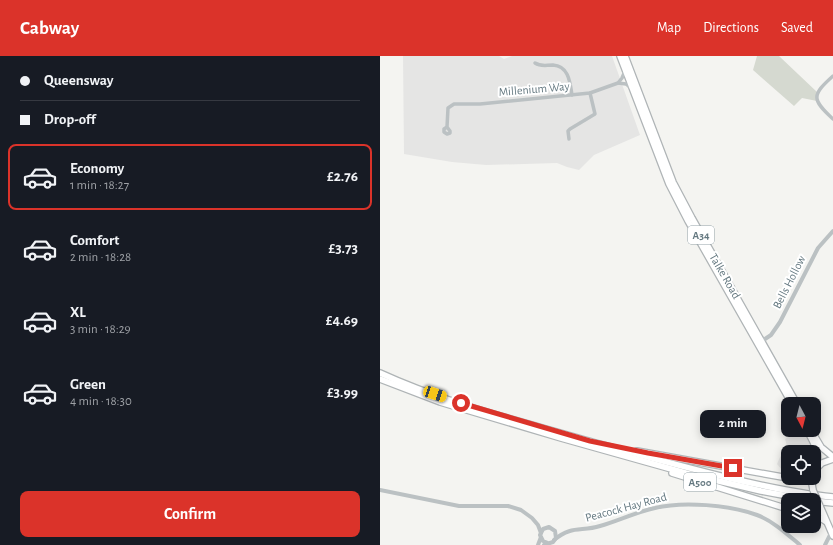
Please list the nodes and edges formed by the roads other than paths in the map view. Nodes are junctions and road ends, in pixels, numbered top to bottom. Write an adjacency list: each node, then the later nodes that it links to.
1 (620, 56): 4 (highway, Talke Road / A34)
2 (625, 56): 14 (highway, Talke Road / A34)
3 (535, 63): 9 (street)
4 (625, 70): 6 (street); 7 (highway, Talke Road / A34)
5 (833, 76): 10 (street)
6 (618, 83): 7 (street); 8 (street, Millenium Way)
7 (632, 88): 17 (highway, Talke Road / A34)
8 (590, 93): 9 (street, Millenium Way); 12 (street)
9 (572, 95): 11 (street, Millenium Way)
10 (833, 119)
11 (447, 127)
12 (569, 139)
13 (833, 231): 14 (street, Bells Hollow)
14 (762, 341): 18 (highway, Talke Road / A34)
15 (380, 373): 20 (highway, A500)
16 (380, 379): 21 (highway, A500)
17 (788, 397)
18 (793, 397)
19 (815, 437): 22 (highway)
20 (590, 441): 24 (highway); 28 (highway, A500)
21 (613, 453): 27 (highway, A500); 31 (highway, A500)
22 (833, 458): 23 (highway)
23 (821, 464)
24 (781, 477)
25 (813, 485): 33 (highway, bridge)
26 (380, 490): 34 (street)
27 (781, 495)
28 (833, 497)
29 (821, 502): 30 (highway)
30 (833, 503)
31 (781, 506)
32 (821, 518): 33 (highway)
33 (827, 522): 37 (highway)
34 (538, 525): 35 (street); 38 (street)
35 (551, 528): 36 (street); 38 (street); 40 (street)
36 (567, 531): 39 (street, Peacock Hay Road); 40 (street, Peacock Hay Road)
37 (832, 534): 45 (street)
38 (541, 535): 41 (street, Peacock Hay Road); 42 (street)
39 (793, 539): 43 (street, Peacock Hay Road); 44 (street, Peacock Hay Road)
40 (554, 540): 41 (street, Peacock Hay Road)
41 (546, 544)
42 (538, 545)
43 (800, 545)
44 (803, 545)
45 (824, 545)

